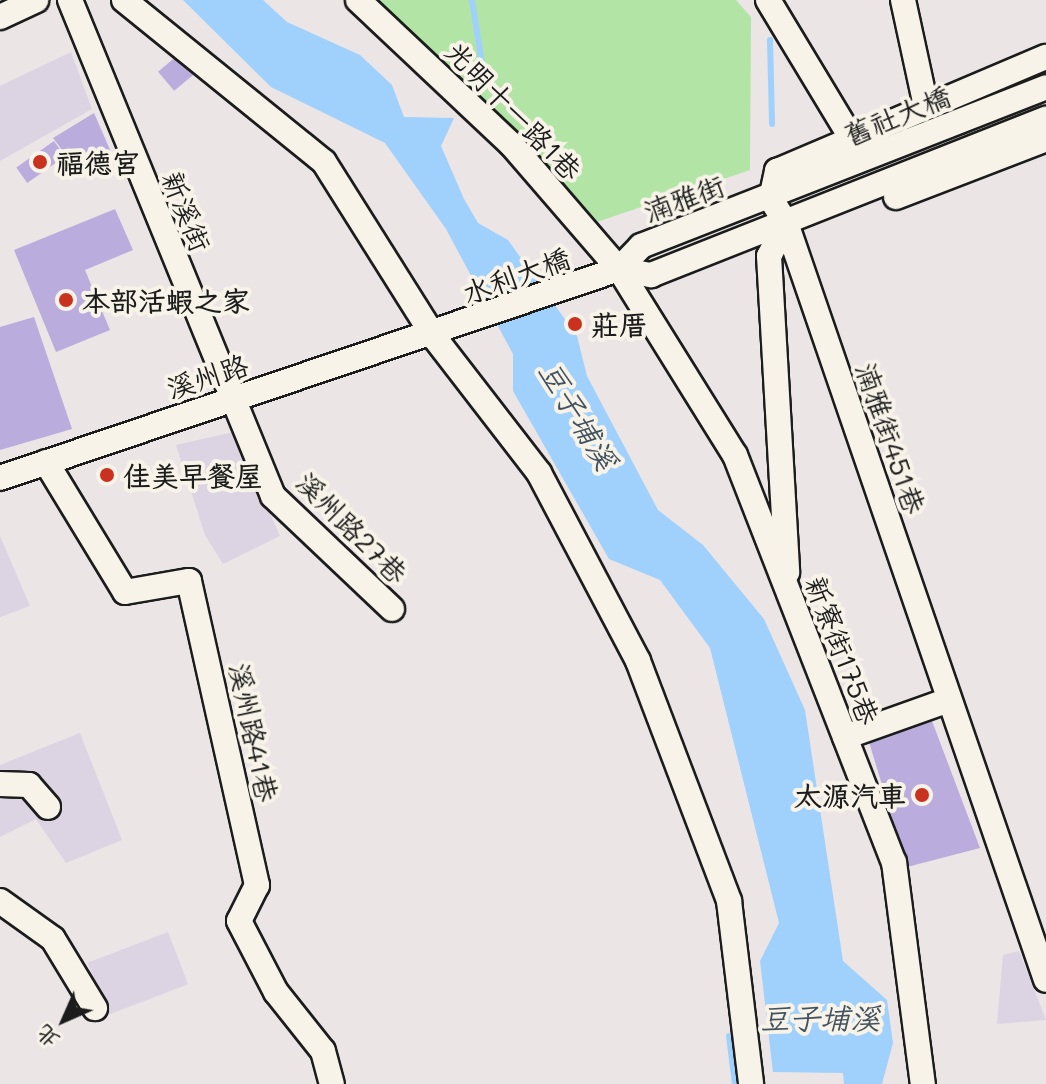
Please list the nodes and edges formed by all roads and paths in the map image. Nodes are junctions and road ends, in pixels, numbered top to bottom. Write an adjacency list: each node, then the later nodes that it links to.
1 (36, 0): 7 (street)
2 (70, 0): 18 (street, 新溪街)
3 (124, 0): 17 (street)
4 (358, 0): 16 (street, 光明十一路1巷)
5 (768, 0): 12 (street)
6 (903, 0): 10 (street)
7 (0, 17)
8 (1046, 57): 10 (street, 湳雅街)
9 (1046, 87): 14 (street, 舊社大橋)
10 (926, 106): 12 (street, 湳雅街)
11 (1046, 119): 15 (street)
12 (850, 136): 14 (street, 湳雅街)
13 (1046, 139): 15 (street)
14 (771, 199): 15 (street, 湳雅街451巷); 16 (street, 湳雅街)
15 (786, 223): 16 (street); 21 (street); 23 (street, 湳雅街451巷)
16 (619, 269): 17 (street, 水利大橋); 21 (street, 新寮街175巷)
17 (434, 337): 18 (street, 溪州路); 31 (street)
18 (235, 398): 19 (street, 溪州路); 22 (street, 溪州路27巷)
19 (46, 462): 20 (street, 溪州路); 30 (street, 溪州路41巷)
20 (0, 478)
21 (788, 590): 24 (street, 新寮街175巷)
22 (392, 609)
23 (949, 700): 24 (street); 28 (street, 湳雅街451巷)
24 (845, 737): 32 (street, 新寮街175巷)
25 (0, 784): 26 (street)
26 (48, 807)
27 (0, 901): 29 (street)
28 (1046, 980)
29 (95, 1008)
30 (332, 1084)
31 (751, 1084)
32 (923, 1084)

